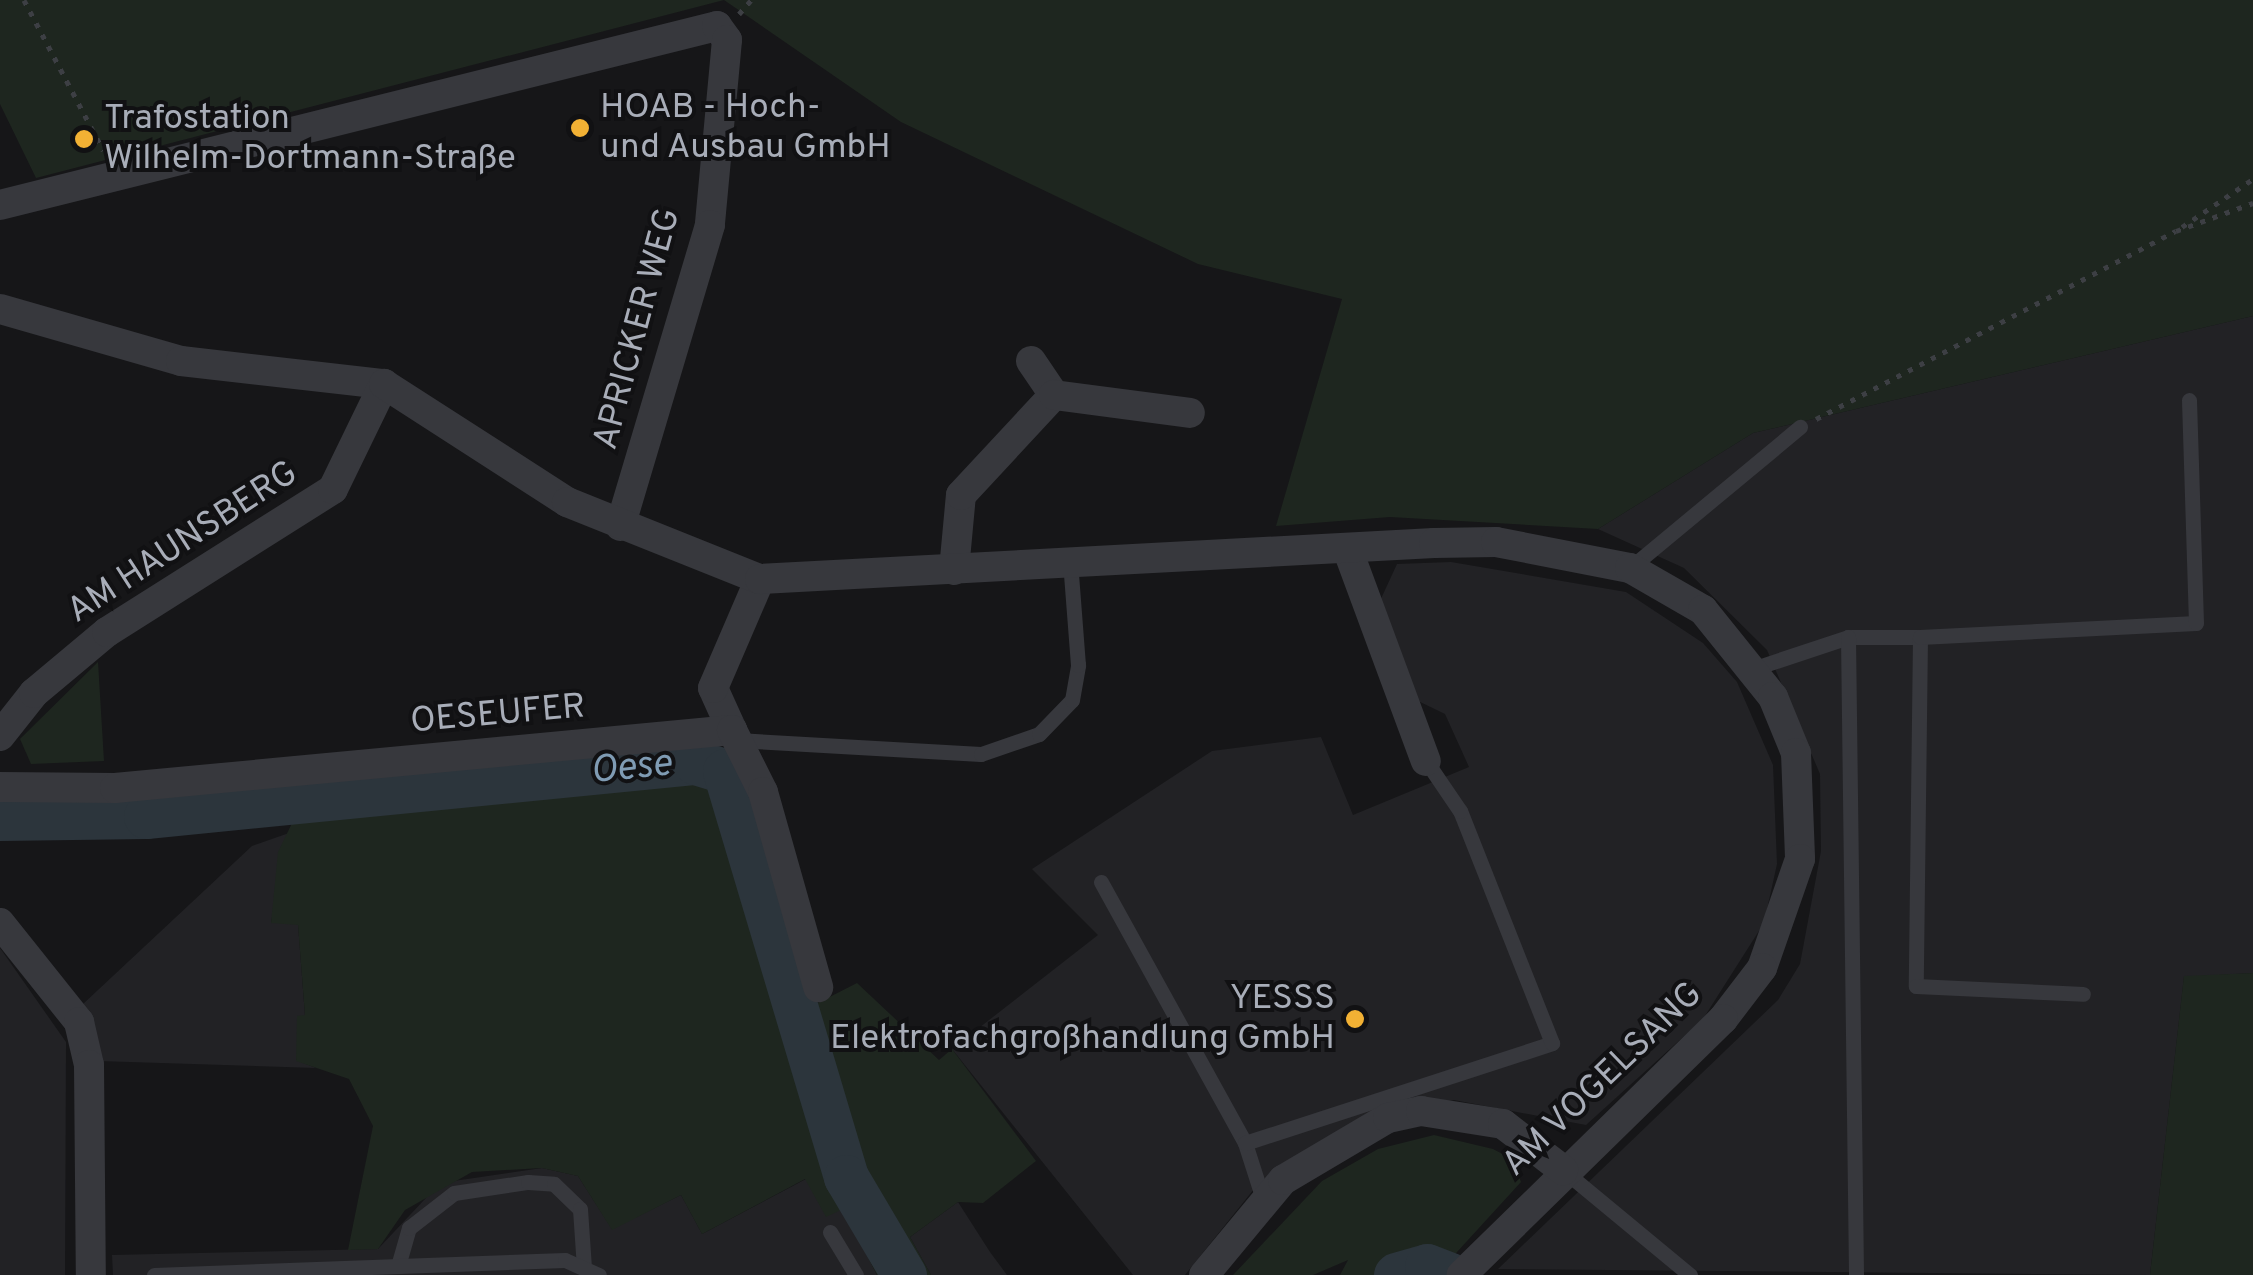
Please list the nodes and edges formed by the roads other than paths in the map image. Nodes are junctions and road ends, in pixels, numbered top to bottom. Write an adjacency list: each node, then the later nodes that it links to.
1 (0, 205): 9 (street, APRICKER WEG)
2 (0, 309): 4 (street)
3 (1031, 361): 5 (street)
4 (384, 384): 9 (street); 19 (street, AM HAUNSBERG)
5 (1054, 396): 7 (street); 13 (street)
6 (2189, 400): 15 (lane)
7 (1190, 413)
8 (1800, 427): 12 (lane)
9 (620, 526): 14 (street)
10 (1346, 548): 11 (street, AM VOGELSANG); 12 (street, AM VOGELSANG); 20 (street)
11 (1070, 562): 13 (street, AM VOGELSANG); 18 (lane)
12 (1630, 568): 17 (street, AM VOGELSANG)
13 (954, 570): 14 (street, AM VOGELSANG)
14 (760, 579): 18 (street)
15 (1920, 636): 16 (lane); 25 (lane)
16 (1848, 637): 17 (lane); 38 (lane)
17 (1755, 668): 27 (street, AM VOGELSANG)
18 (735, 735): 21 (street, OESEUFER); 24 (street)
19 (0, 736)
20 (1426, 761): 26 (lane)
21 (0, 787)
22 (1101, 882): 26 (lane)
23 (0, 923): 33 (street)
24 (818, 987)
25 (2083, 994)
26 (1245, 1142): 28 (lane)
27 (1563, 1170): 28 (street); 31 (street, AM VOGELSANG); 37 (lane)
28 (1264, 1199): 36 (street)
29 (830, 1232): 35 (lane)
30 (398, 1266): 32 (lane); 32 (lane); 34 (lane)
31 (1470, 1266)
32 (592, 1271)
33 (91, 1275)
34 (154, 1275)
35 (856, 1275)
36 (1204, 1275)
37 (1690, 1275)
38 (1856, 1275)

